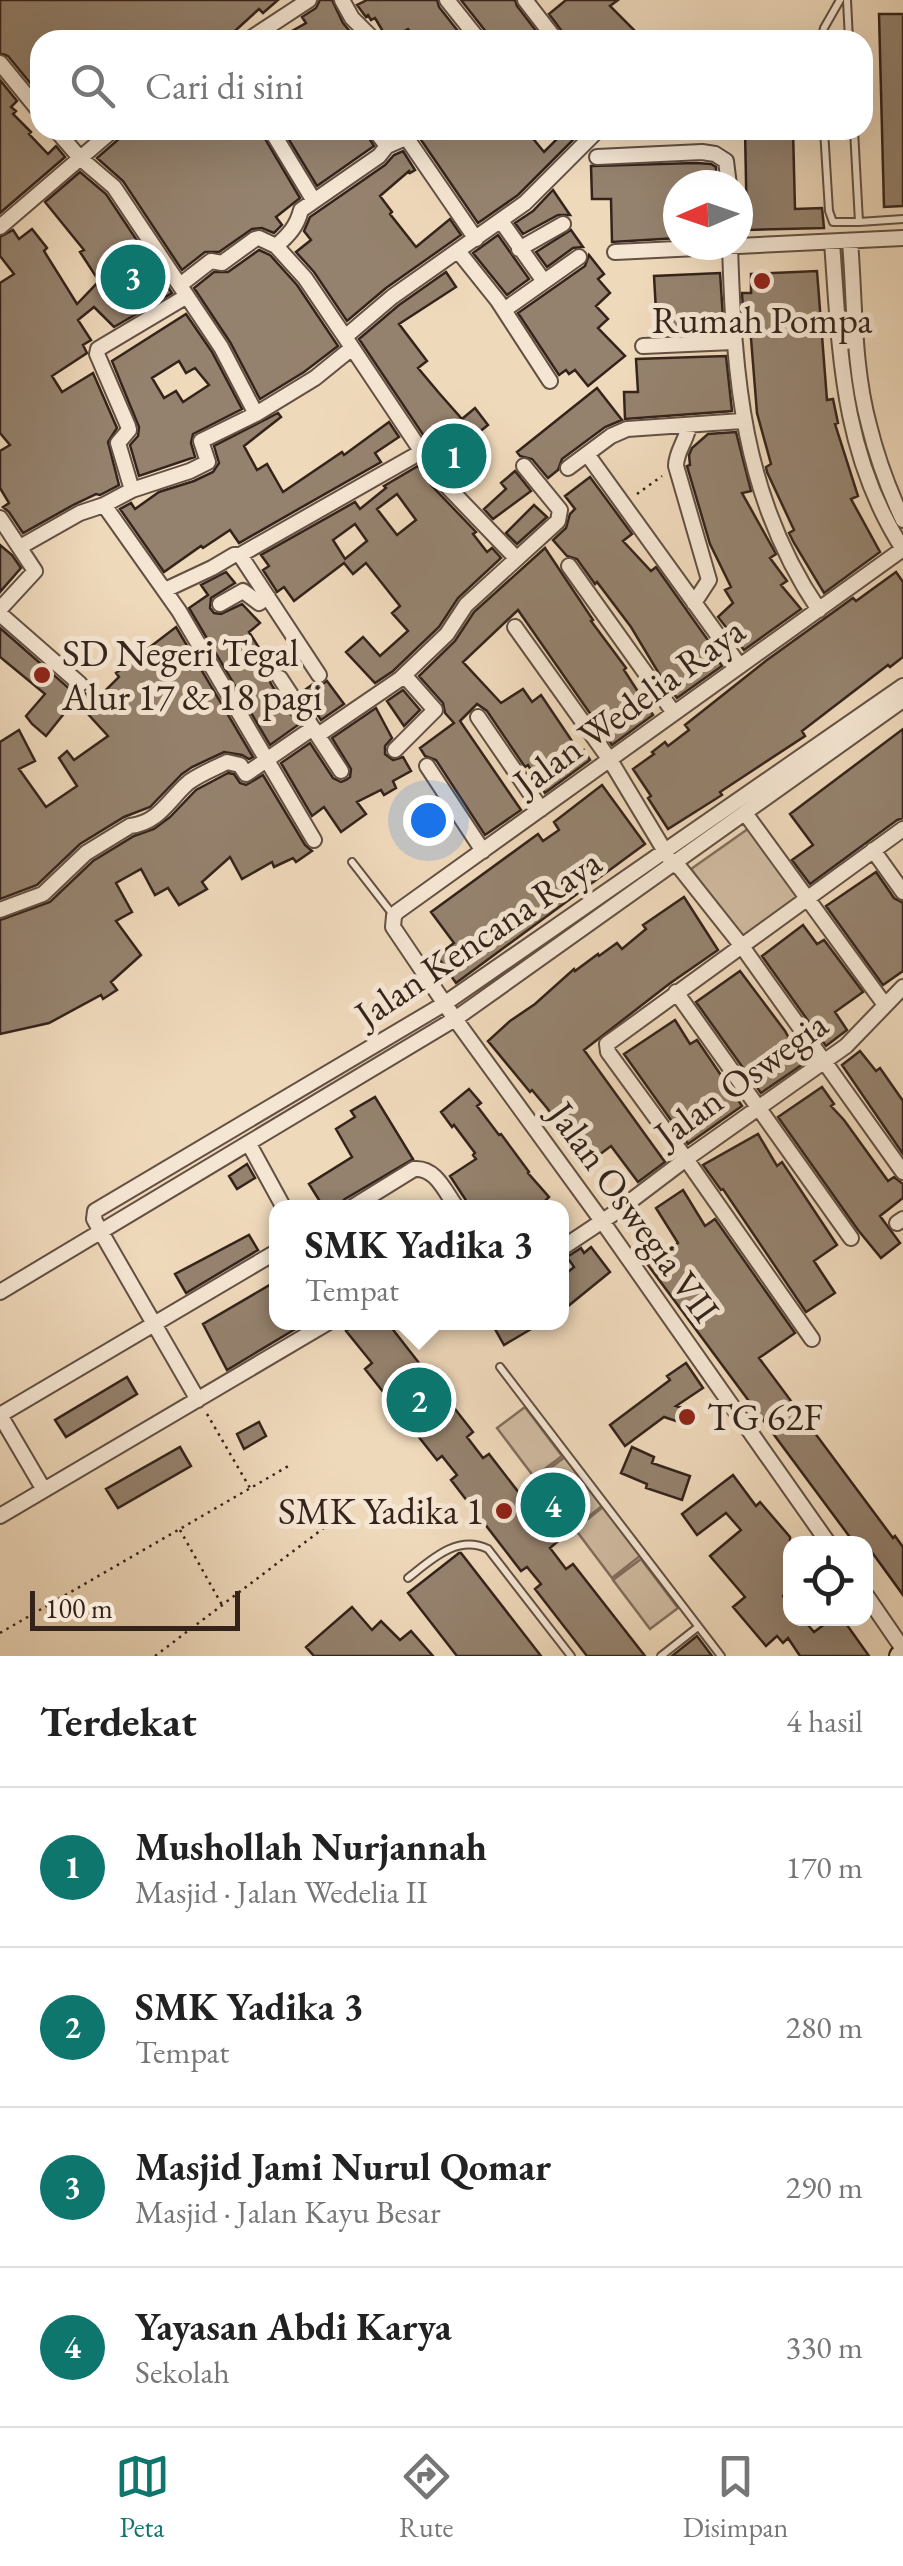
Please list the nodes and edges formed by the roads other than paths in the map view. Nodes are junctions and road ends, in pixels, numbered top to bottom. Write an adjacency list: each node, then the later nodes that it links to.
1 (309, 0): 6 (street)
2 (342, 0): 7 (street)
3 (446, 0): 8 (street)
4 (525, 0): 9 (street)
5 (843, 0): 10 (lane); 11 (lane)
6 (263, 30)
7 (364, 30)
8 (472, 30)
9 (548, 30)
10 (824, 30)
11 (848, 30)
12 (0, 63): 13 (street)
13 (30, 100)
14 (65, 140): 26 (street)
15 (101, 140): 26 (street)
16 (277, 140): 29 (street)
17 (382, 140): 24 (street)
18 (399, 140): 24 (street)
19 (408, 140): 36 (street)
20 (575, 140): 25 (street)
21 (588, 140): 25 (street)
22 (825, 140): 32 (lane)
23 (855, 140): 32 (lane)
24 (387, 146): 29 (street)
25 (579, 149): 31 (street)
26 (80, 158): 34 (street); 48 (street)
27 (597, 158): 28 (street)
28 (727, 170)
29 (314, 201): 40 (street)
30 (903, 218): 32 (lane)
31 (501, 220): 36 (street); 41 (street)
32 (859, 222)
33 (563, 224): 41 (street)
34 (0, 227)
35 (903, 238): 37 (street)
36 (476, 239): 43 (street)
37 (850, 241): 38 (street); 62 (street)
38 (832, 242): 39 (street); 67 (street)
39 (753, 245)
40 (276, 246): 48 (street); 51 (street)
41 (519, 248): 47 (street)
42 (663, 249): 44 (street)
43 (458, 251): 49 (street); 51 (street)
44 (615, 252)
45 (579, 257): 47 (street)
46 (730, 260): 50 (street)
47 (543, 280): 49 (street)
48 (183, 290): 54 (street); 61 (street)
49 (504, 310): 53 (street)
50 (733, 342): 52 (street); 55 (street)
51 (348, 343): 54 (street); 57 (street)
52 (643, 346)
53 (550, 380)
54 (256, 414): 61 (street)
55 (742, 421): 56 (street); 75 (street)
56 (689, 425): 58 (street); 73 (street)
57 (421, 452): 68 (street); 69 (street)
58 (588, 454): 60 (street); 73 (street)
59 (524, 466): 69 (street)
60 (568, 468)
61 (132, 490): 63 (street)
62 (899, 500): 65 (street)
63 (104, 505): 66 (street); 71 (street)
64 (0, 518): 66 (street)
65 (903, 520)
66 (20, 547): 76 (street)
67 (903, 549): 75 (street, Jalan Wedelia Raya)
68 (240, 555): 71 (street); 72 (street)
69 (516, 558): 79 (street)
70 (569, 566): 85 (street)
71 (165, 590): 89 (street)
72 (268, 597): 74 (street); 80 (street)
73 (694, 602): 78 (street)
74 (220, 604)
75 (818, 610): 78 (street, Jalan Wedelia Raya)
76 (0, 611): 82 (street)
77 (515, 626): 90 (street)
78 (740, 666): 85 (street, Jalan Wedelia Raya)
79 (404, 675): 87 (street); 88 (street)
80 (320, 676)
81 (280, 678): 87 (street)
82 (80, 684)
83 (903, 686): 99 (street, Jalan Kencana Raya)
84 (903, 700): 94 (street, Jalan Kencana Raya)
85 (674, 713): 90 (street, Jalan Wedelia Raya)
86 (478, 718): 93 (street)
87 (315, 732): 89 (street); 92 (street)
88 (395, 750)
89 (266, 759): 96 (street); 103 (street)
90 (610, 760): 93 (street, Jalan Wedelia Raya); 99 (street)
91 (427, 766): 98 (street)
92 (341, 771)
93 (541, 809): 98 (street, Jalan Wedelia Raya)
94 (744, 813): 99 (street, Jalan Kencana Raya); 102 (street)
95 (903, 829): 97 (street)
96 (314, 840)
97 (873, 850): 101 (street); 102 (street)
98 (483, 852): 104 (street, Jalan Wedelia Raya)
99 (671, 855): 105 (street); 108 (street, Jalan Kencana Raya); 110 (street, Jalan Kencana Raya)
100 (352, 862): 104 (lane)
101 (903, 892)
102 (806, 898): 105 (street); 109 (street)
103 (0, 910)
104 (394, 916): 108 (street, Jalan Oswegia VII)
105 (742, 945): 107 (street); 111 (street)
106 (903, 987): 109 (street, Jalan Oswegia)
107 (676, 992): 112 (street); 114 (street)
108 (444, 1004): 110 (street, Jalan Oswegia VII); 120 (street, Jalan Kencana Raya)
109 (885, 1006): 111 (street, Jalan Oswegia)
110 (455, 1019): 113 (street, Jalan Kencana Raya); 119 (street, Jalan Oswegia VII)
111 (825, 1062): 112 (street, Jalan Oswegia); 115 (street)
112 (759, 1107): 114 (street, Jalan Oswegia); 121 (street)
113 (248, 1144): 116 (street); 120 (street, Jalan Kencana Raya)
114 (686, 1159): 119 (street, Jalan Oswegia); 127 (street)
115 (903, 1172)
116 (280, 1200)
117 (364, 1200): 118 (street)
118 (451, 1200)
119 (602, 1221): 122 (street, Jalan Oswegia); 133 (street, Jalan Oswegia VII)
120 (101, 1232): 124 (street, Jalan Kencana Raya); 125 (street)
121 (851, 1238)
122 (569, 1243)
123 (269, 1256): 125 (street)
124 (0, 1292)
125 (155, 1324): 129 (street); 130 (street)
126 (316, 1330): 129 (street)
127 (812, 1339)
128 (500, 1367): 136 (lane)
129 (198, 1400): 131 (street)
130 (0, 1415): 131 (street)
131 (44, 1490): 132 (street)
132 (0, 1516)
133 (823, 1536)
134 (408, 1578): 138 (lane)
135 (873, 1607): 137 (street)
136 (698, 1627): 139 (lane); 140 (lane)
137 (902, 1653)
138 (570, 1656)
139 (662, 1656)
140 (720, 1656)

